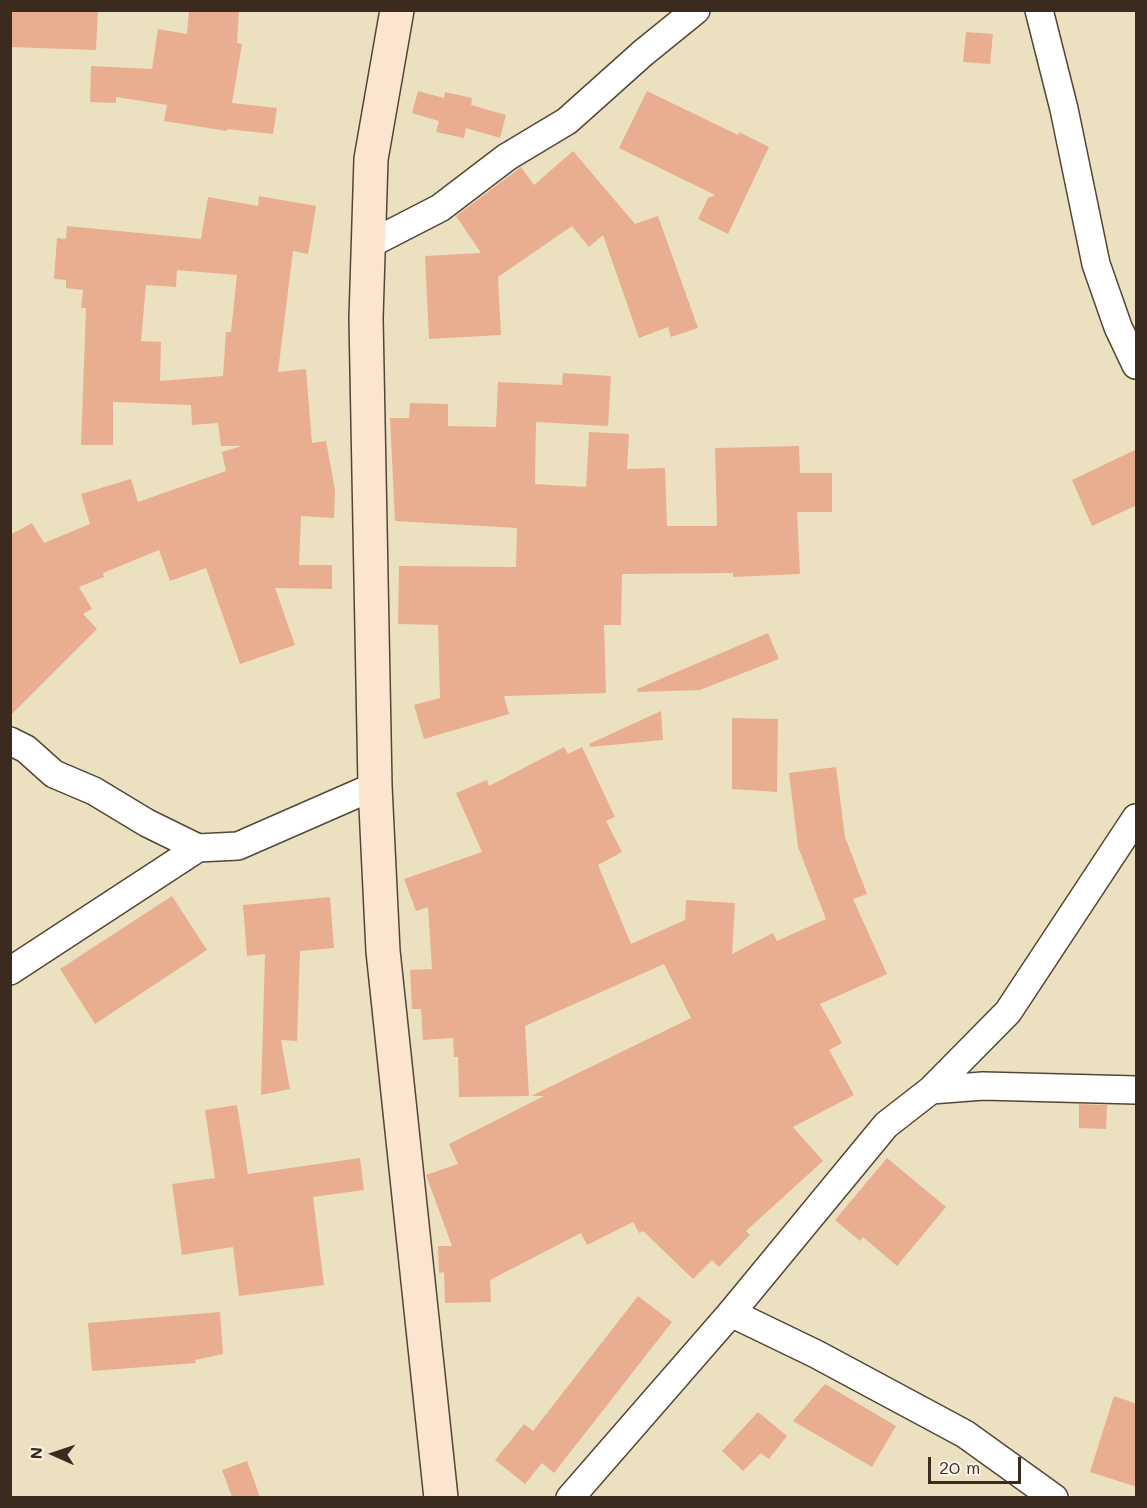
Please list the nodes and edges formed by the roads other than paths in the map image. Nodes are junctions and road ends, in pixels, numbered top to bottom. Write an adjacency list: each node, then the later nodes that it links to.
1 (397, 10): 4 (main road)
2 (696, 10): 4 (street)
3 (1039, 10): 5 (street)
4 (368, 245): 7 (main road)
5 (1137, 365)
6 (10, 741): 9 (street)
7 (375, 786): 9 (street); 14 (main road)
8 (1137, 818): 11 (street)
9 (198, 848): 10 (street)
10 (10, 971)
11 (931, 1090): 12 (street); 13 (street)
12 (1137, 1090)
13 (731, 1313): 15 (street); 16 (street)
14 (441, 1497)
15 (570, 1497)
16 (1054, 1497)

